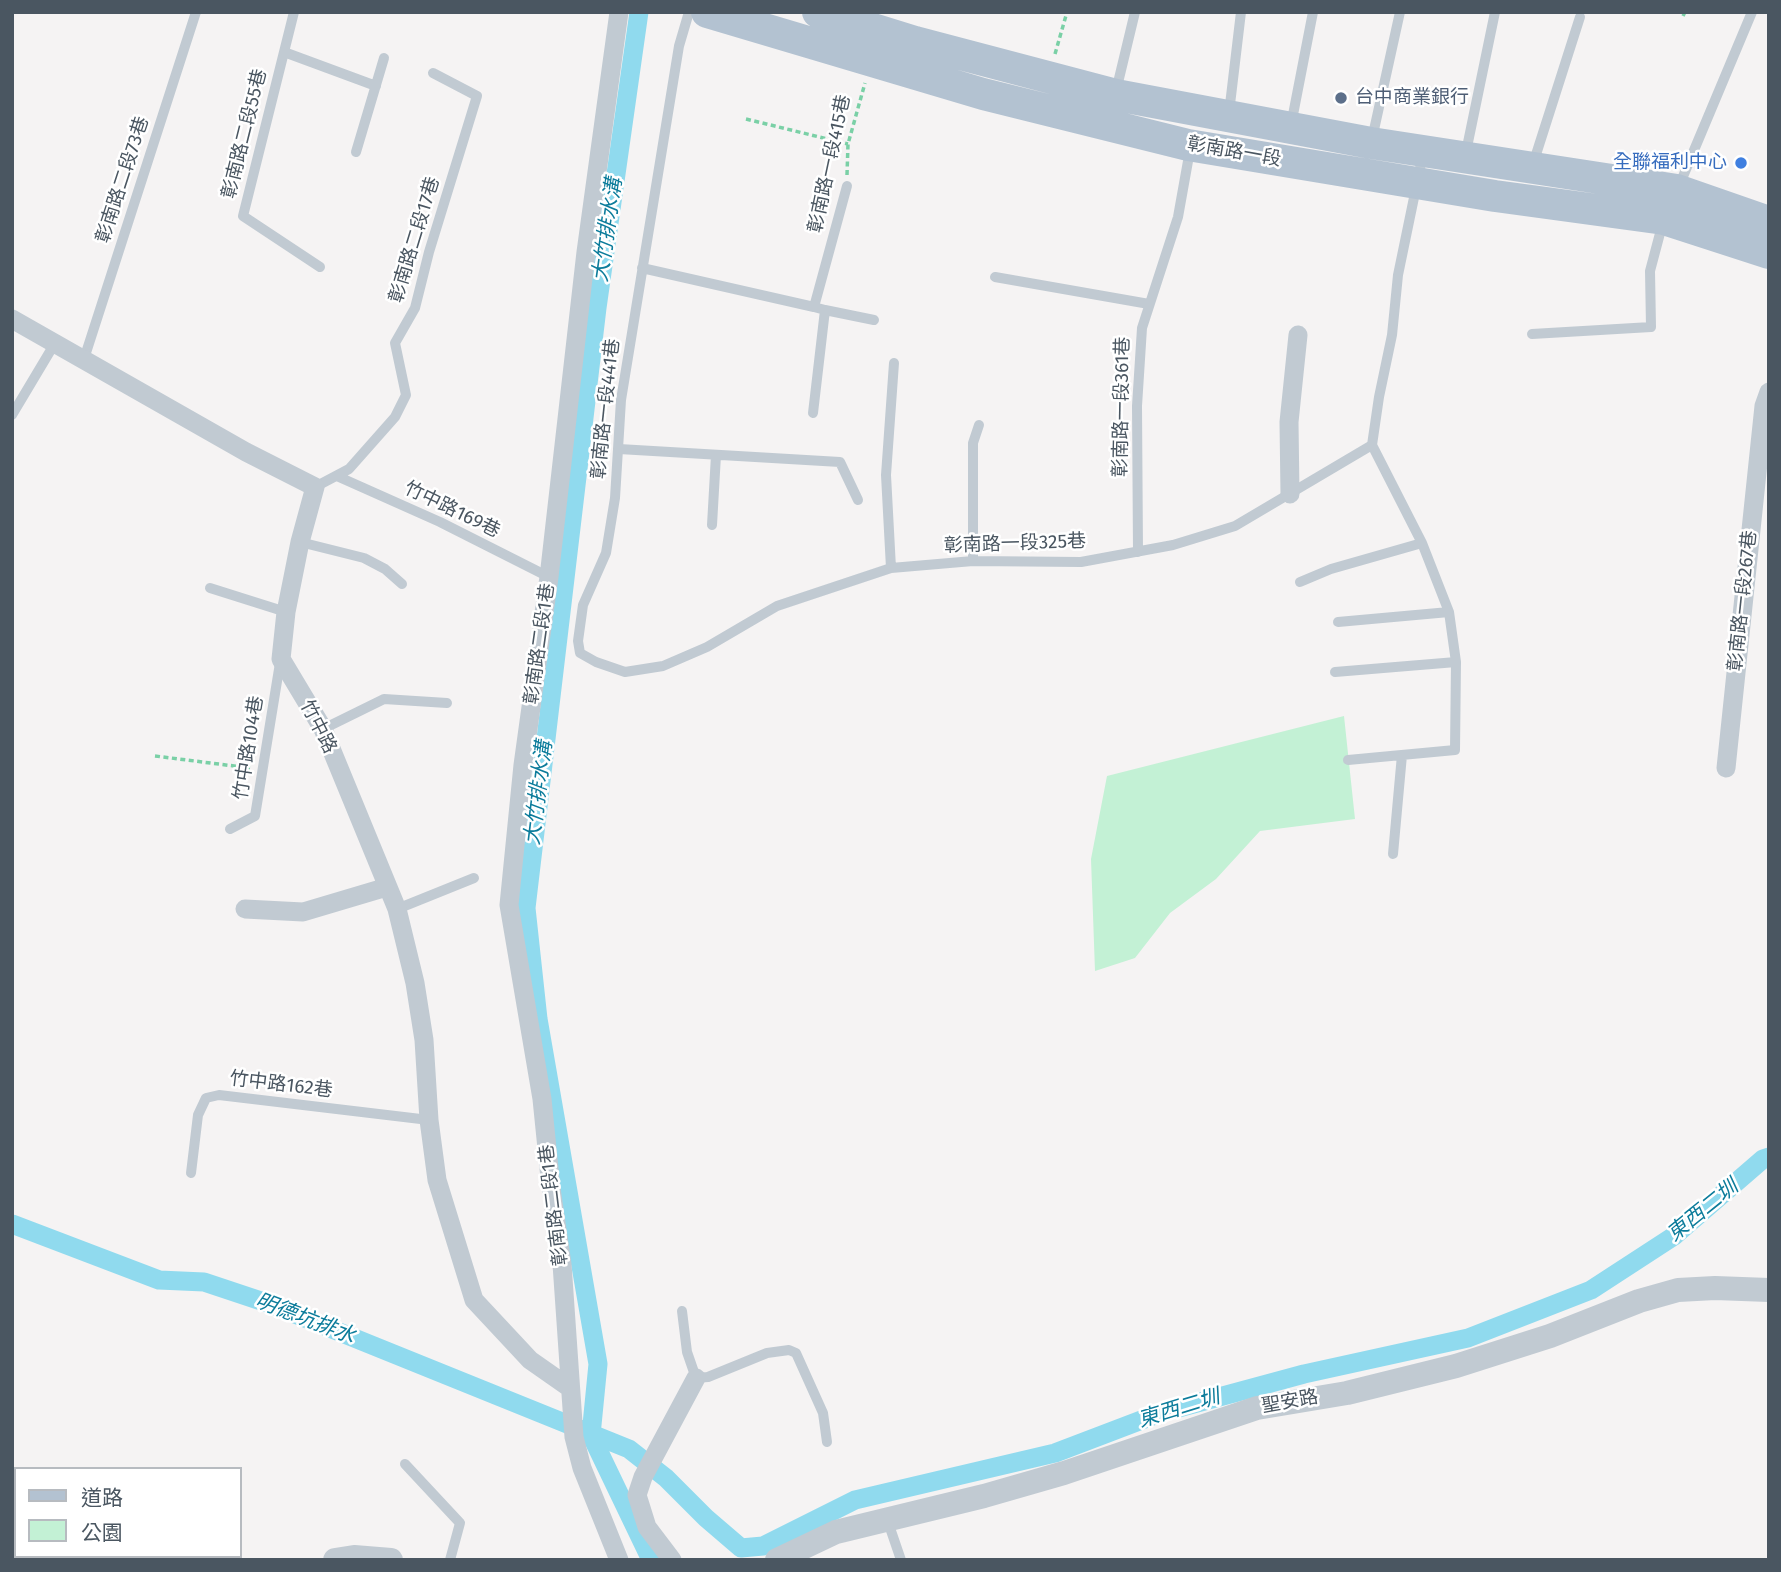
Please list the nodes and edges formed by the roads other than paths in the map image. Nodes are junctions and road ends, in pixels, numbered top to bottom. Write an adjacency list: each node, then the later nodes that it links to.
1 (196, 12): 43 (lane, 彰南路二段73巷)
2 (294, 12): 14 (lane, 彰南路二段55巷)
3 (619, 12): 62 (street, 彰南路二段1巷)
4 (689, 12): 33 (lane, 彰南路一段441巷)
5 (707, 12): 22 (main road, 彰南路一段)
6 (818, 12): 18 (main road, 彰南路一段)
7 (1135, 12): 18 (lane)
8 (1241, 12): 19 (lane)
9 (1313, 12): 20 (lane)
10 (1400, 12): 21 (lane)
11 (1495, 12): 25 (lane)
12 (1752, 12): 29 (lane)
13 (1580, 17): 26 (lane)
14 (284, 52): 17 (lane); 32 (lane, 彰南路二段55巷)
15 (384, 58): 17 (lane)
16 (433, 73): 52 (lane, 彰南路二段17巷)
17 (376, 86): 24 (lane)
18 (1116, 95): 19 (main road, 彰南路一段)
19 (1229, 118): 20 (main road, 彰南路一段)
20 (1291, 128): 21 (main road, 彰南路一段)
21 (1371, 143): 23 (main road, 彰南路一段)
22 (1191, 145): 27 (main road, 彰南路一段); 35 (lane, 彰南路一段361巷)
23 (1424, 150): 25 (main road, 彰南路一段); 27 (lane)
24 (356, 152)
25 (1465, 156): 26 (main road, 彰南路一段)
26 (1532, 168): 29 (main road, 彰南路一段)
27 (1416, 182): 29 (main road, 彰南路一段); 49 (lane)
28 (847, 186): 36 (lane, 彰南路一段415巷)
29 (1670, 204): 30 (main road, 彰南路一段); 31 (main road, 彰南路一段); 40 (lane)
30 (1769, 222)
31 (1769, 253)
32 (320, 267)
33 (642, 268): 36 (lane); 50 (lane, 彰南路一段441巷)
34 (995, 277): 35 (lane)
35 (1149, 304): 59 (lane, 彰南路一段361巷)
36 (814, 307): 37 (lane)
37 (825, 310): 39 (lane); 46 (lane)
38 (12, 319): 42 (street)
39 (874, 320)
40 (1532, 334)
41 (1298, 335): 54 (street)
42 (55, 343): 43 (street); 47 (lane)
43 (84, 359): 53 (street)
44 (894, 363): 61 (lane)
45 (1769, 392): 77 (street, 彰南路一段267巷)
46 (813, 413)
47 (12, 415)
48 (979, 425): 60 (lane)
49 (1372, 445): 54 (lane, 彰南路一段325巷); 58 (lane)
50 (619, 449): 51 (lane); 69 (lane, 彰南路一段441巷)
51 (716, 455): 55 (lane); 56 (lane)
52 (339, 477): 53 (lane, 彰南路二段17巷); 62 (lane, 竹中路169巷)
53 (315, 487): 57 (street)
54 (1290, 494): 59 (lane, 彰南路一段325巷)
55 (858, 500)
56 (712, 525)
57 (300, 542): 64 (lane); 66 (street)
58 (1422, 543): 63 (lane); 67 (lane)
59 (1139, 552): 60 (lane, 彰南路一段325巷)
60 (973, 561): 61 (lane, 彰南路一段325巷)
61 (891, 568): 69 (lane, 彰南路一段325巷)
62 (549, 577): 89 (street, 彰南路二段1巷)
63 (1300, 582)
64 (402, 584)
65 (210, 588): 66 (lane)
66 (286, 612): 70 (street)
67 (1449, 612): 68 (lane); 71 (lane)
68 (1339, 622)
69 (578, 641)
70 (281, 659): 74 (street, 竹中路); 78 (lane, 竹中路104巷)
71 (1457, 662): 72 (lane); 75 (lane)
72 (1335, 672)
73 (447, 703): 74 (lane)
74 (323, 729): 81 (street, 竹中路)
75 (1402, 755): 76 (lane); 79 (lane)
76 (1349, 760)
77 (1726, 768)
78 (230, 829)
79 (1393, 855)
80 (474, 878): 83 (lane)
81 (387, 887): 82 (street); 83 (street, 竹中路)
82 (244, 909)
83 (397, 909): 84 (street, 竹中路)
84 (429, 1120): 85 (lane, 竹中路162巷); 89 (street, 竹中路)
85 (191, 1173)
86 (1769, 1290): 92 (street, 聖安路)
87 (682, 1311): 88 (lane)
88 (696, 1377): 90 (lane); 97 (street)
89 (570, 1388): 96 (street, 彰南路二段1巷)
90 (827, 1442)
91 (405, 1464): 95 (lane)
92 (887, 1518): 98 (street, 聖安路); 99 (lane)
93 (335, 1560): 94 (street)
94 (391, 1560)
95 (450, 1560)
96 (619, 1560)
97 (672, 1560)
98 (778, 1560)
99 (901, 1560)

